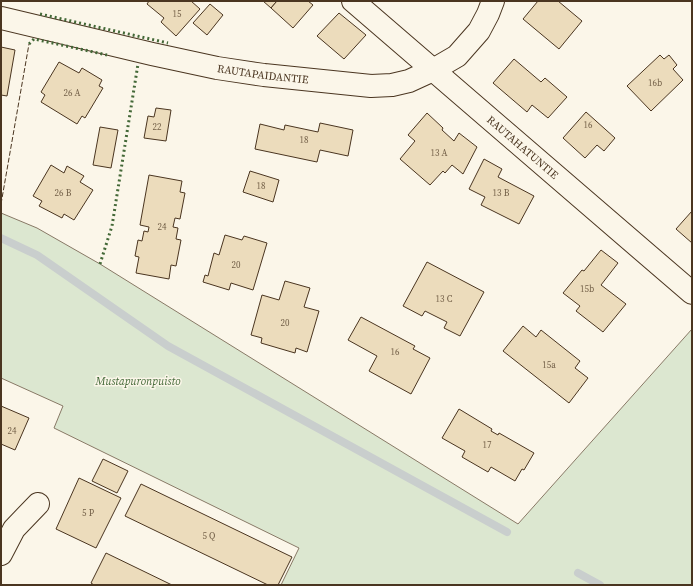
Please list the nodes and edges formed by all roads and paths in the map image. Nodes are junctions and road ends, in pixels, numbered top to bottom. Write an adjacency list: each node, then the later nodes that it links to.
1 (353, 1): 4 (street, RAUTAHATUNTIE)
2 (493, 1): 4 (street, RAUTAPAIDANTIE)
3 (1, 18): 4 (street, RAUTAPAIDANTIE)
4 (433, 70): 5 (street, RAUTAHATUNTIE)
5 (692, 293)
6 (38, 504): 7 (street)
7 (1, 554)

